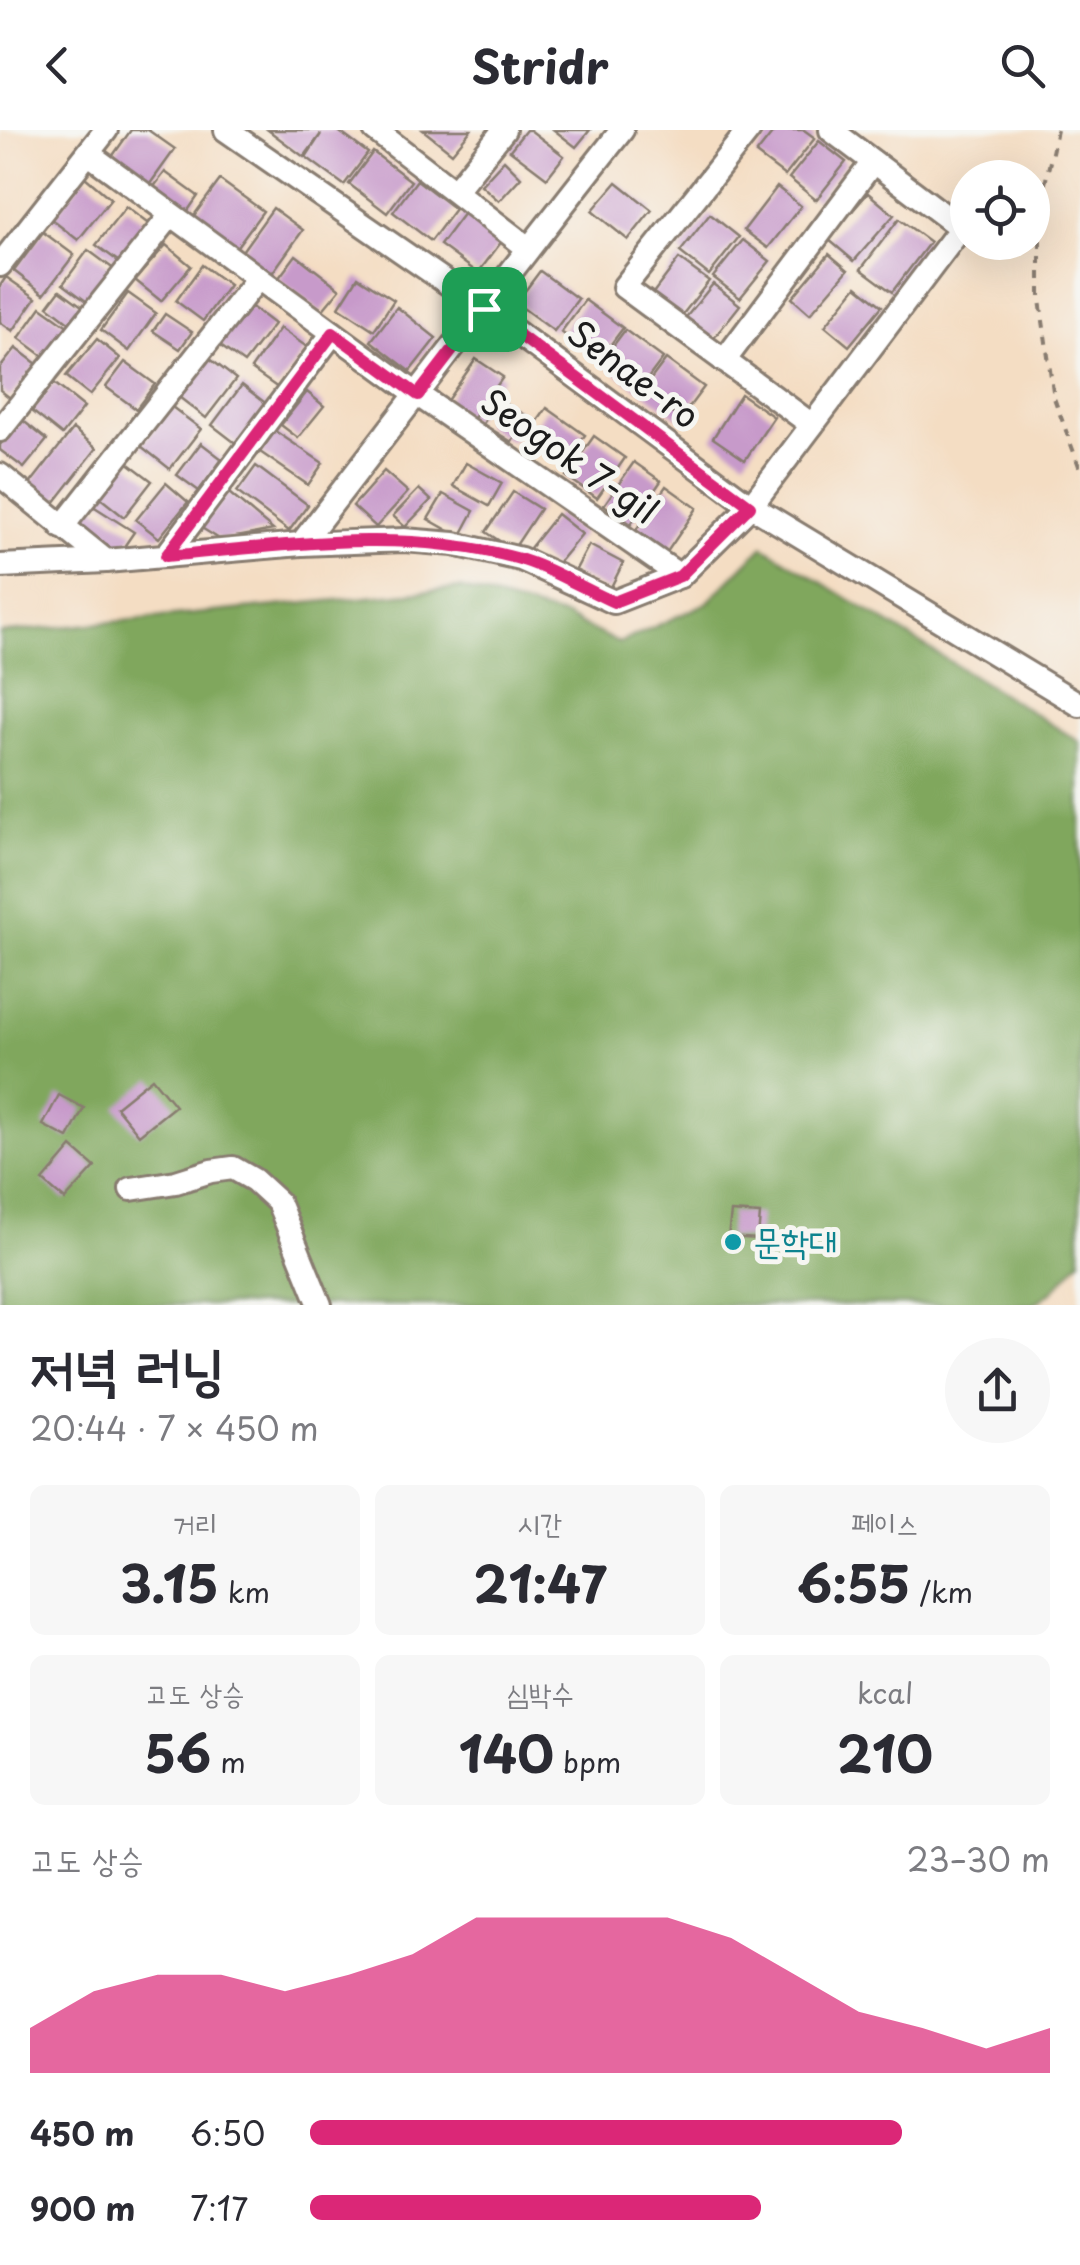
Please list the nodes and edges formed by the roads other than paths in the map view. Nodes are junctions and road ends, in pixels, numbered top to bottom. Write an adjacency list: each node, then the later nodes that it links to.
1 (106, 130): 8 (street)
2 (226, 130): 15 (street, Senae-ro)
3 (375, 130): 10 (street)
4 (504, 130): 10 (street)
5 (622, 130): 12 (street)
6 (749, 130): 17 (street)
7 (831, 130): 9 (street)
8 (89, 154): 11 (street, Seogok 7-gil); 13 (street)
9 (873, 162): 17 (street); 19 (street)
10 (454, 192): 12 (street)
11 (171, 216): 14 (street, Seogok 7-gil); 20 (street)
12 (528, 248): 15 (street)
13 (0, 265)
14 (258, 278): 16 (street, Seogok 7-gil); 23 (street)
15 (484, 309): 18 (street); 22 (street, Senae-ro)
16 (333, 333): 18 (street, Seogok 7-gil); 25 (street)
17 (724, 361): 19 (street)
18 (418, 395): 24 (street); 28 (street, Seogok 7-gil)
19 (812, 425): 22 (street)
20 (0, 430)
21 (0, 475): 23 (street)
22 (750, 506): 28 (street); 29 (street, Senae-ro)
23 (62, 527): 26 (street)
24 (301, 544): 25 (street); 28 (street)
25 (166, 556): 26 (street)
26 (106, 561): 27 (street)
27 (0, 566)
28 (680, 576)
29 (1080, 705)
30 (131, 1190): 31 (street)
31 (320, 1305)

